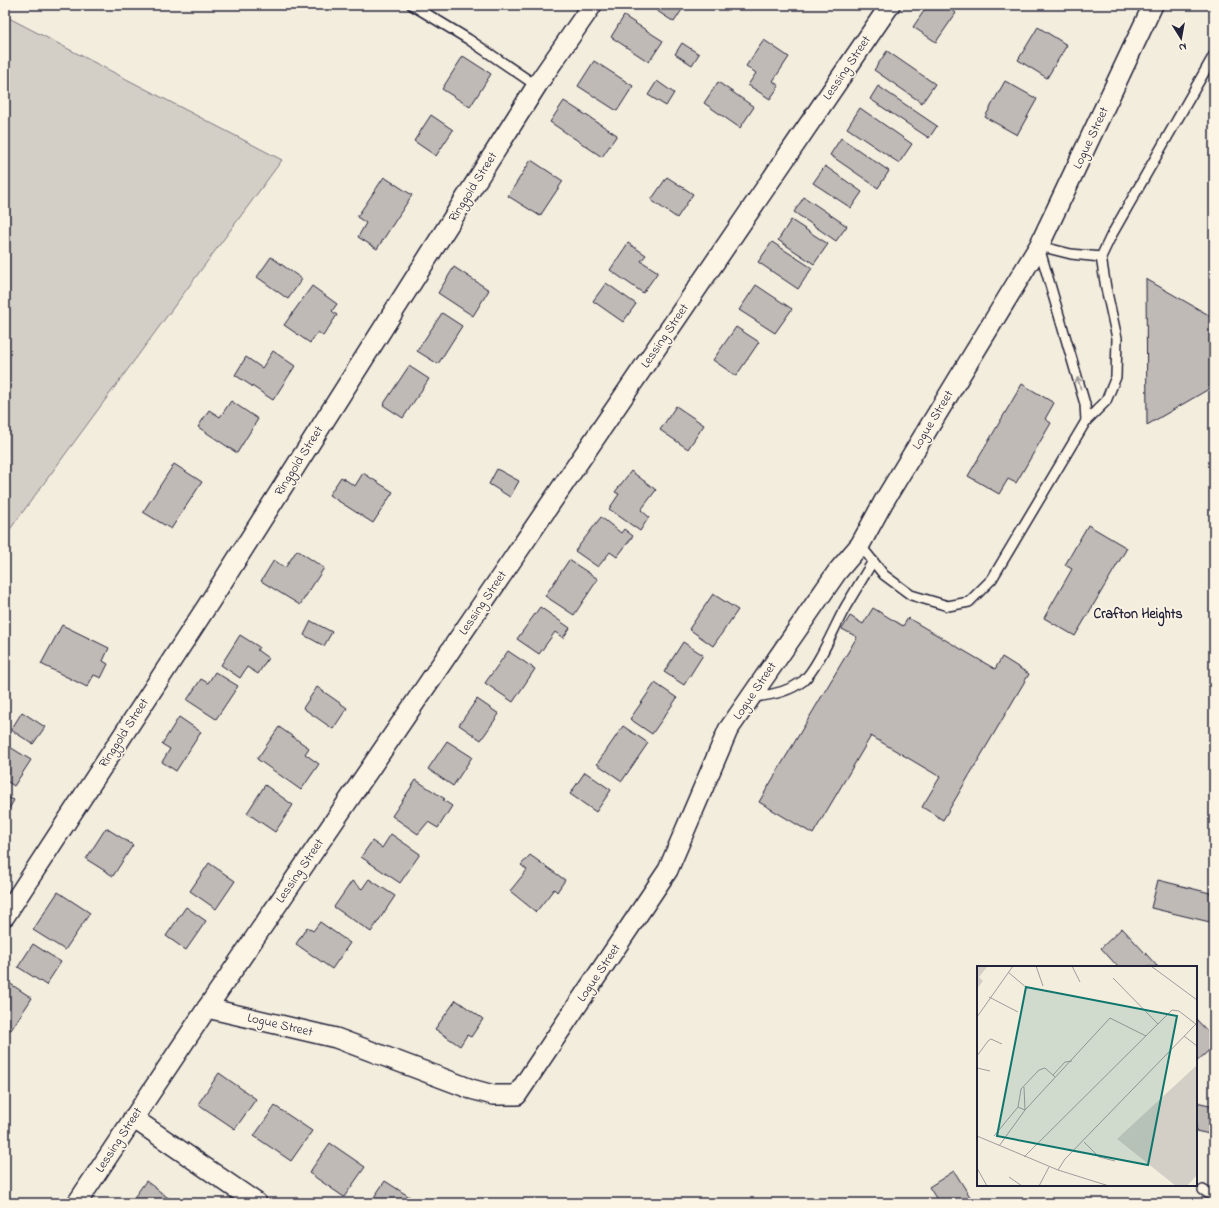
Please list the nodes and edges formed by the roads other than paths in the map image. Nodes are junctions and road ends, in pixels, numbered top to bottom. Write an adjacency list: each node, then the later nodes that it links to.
1 (412, 5): 6 (lane)
2 (592, 5): 6 (street, Ringgold Street)
3 (890, 5): 14 (street, Lessing Street)
4 (1153, 5): 7 (street, Logue Street)
5 (1214, 56): 8 (lane)
6 (537, 86): 13 (street, Ringgold Street)
7 (1039, 246): 8 (lane); 9 (lane, one-way to 7); 10 (street, Logue Street)
8 (1101, 257): 9 (lane)
9 (1086, 421): 11 (lane)
10 (860, 545): 11 (lane); 12 (street, Logue Street)
11 (873, 562): 12 (lane)
12 (751, 698): 14 (street, Logue Street)
13 (5, 916)
14 (207, 1008): 15 (street, Lessing Street)
15 (133, 1118): 18 (street, Lessing Street); 19 (street)
16 (1203, 1190): 17 (lane)
17 (1214, 1196)
18 (77, 1203)
19 (257, 1203)

